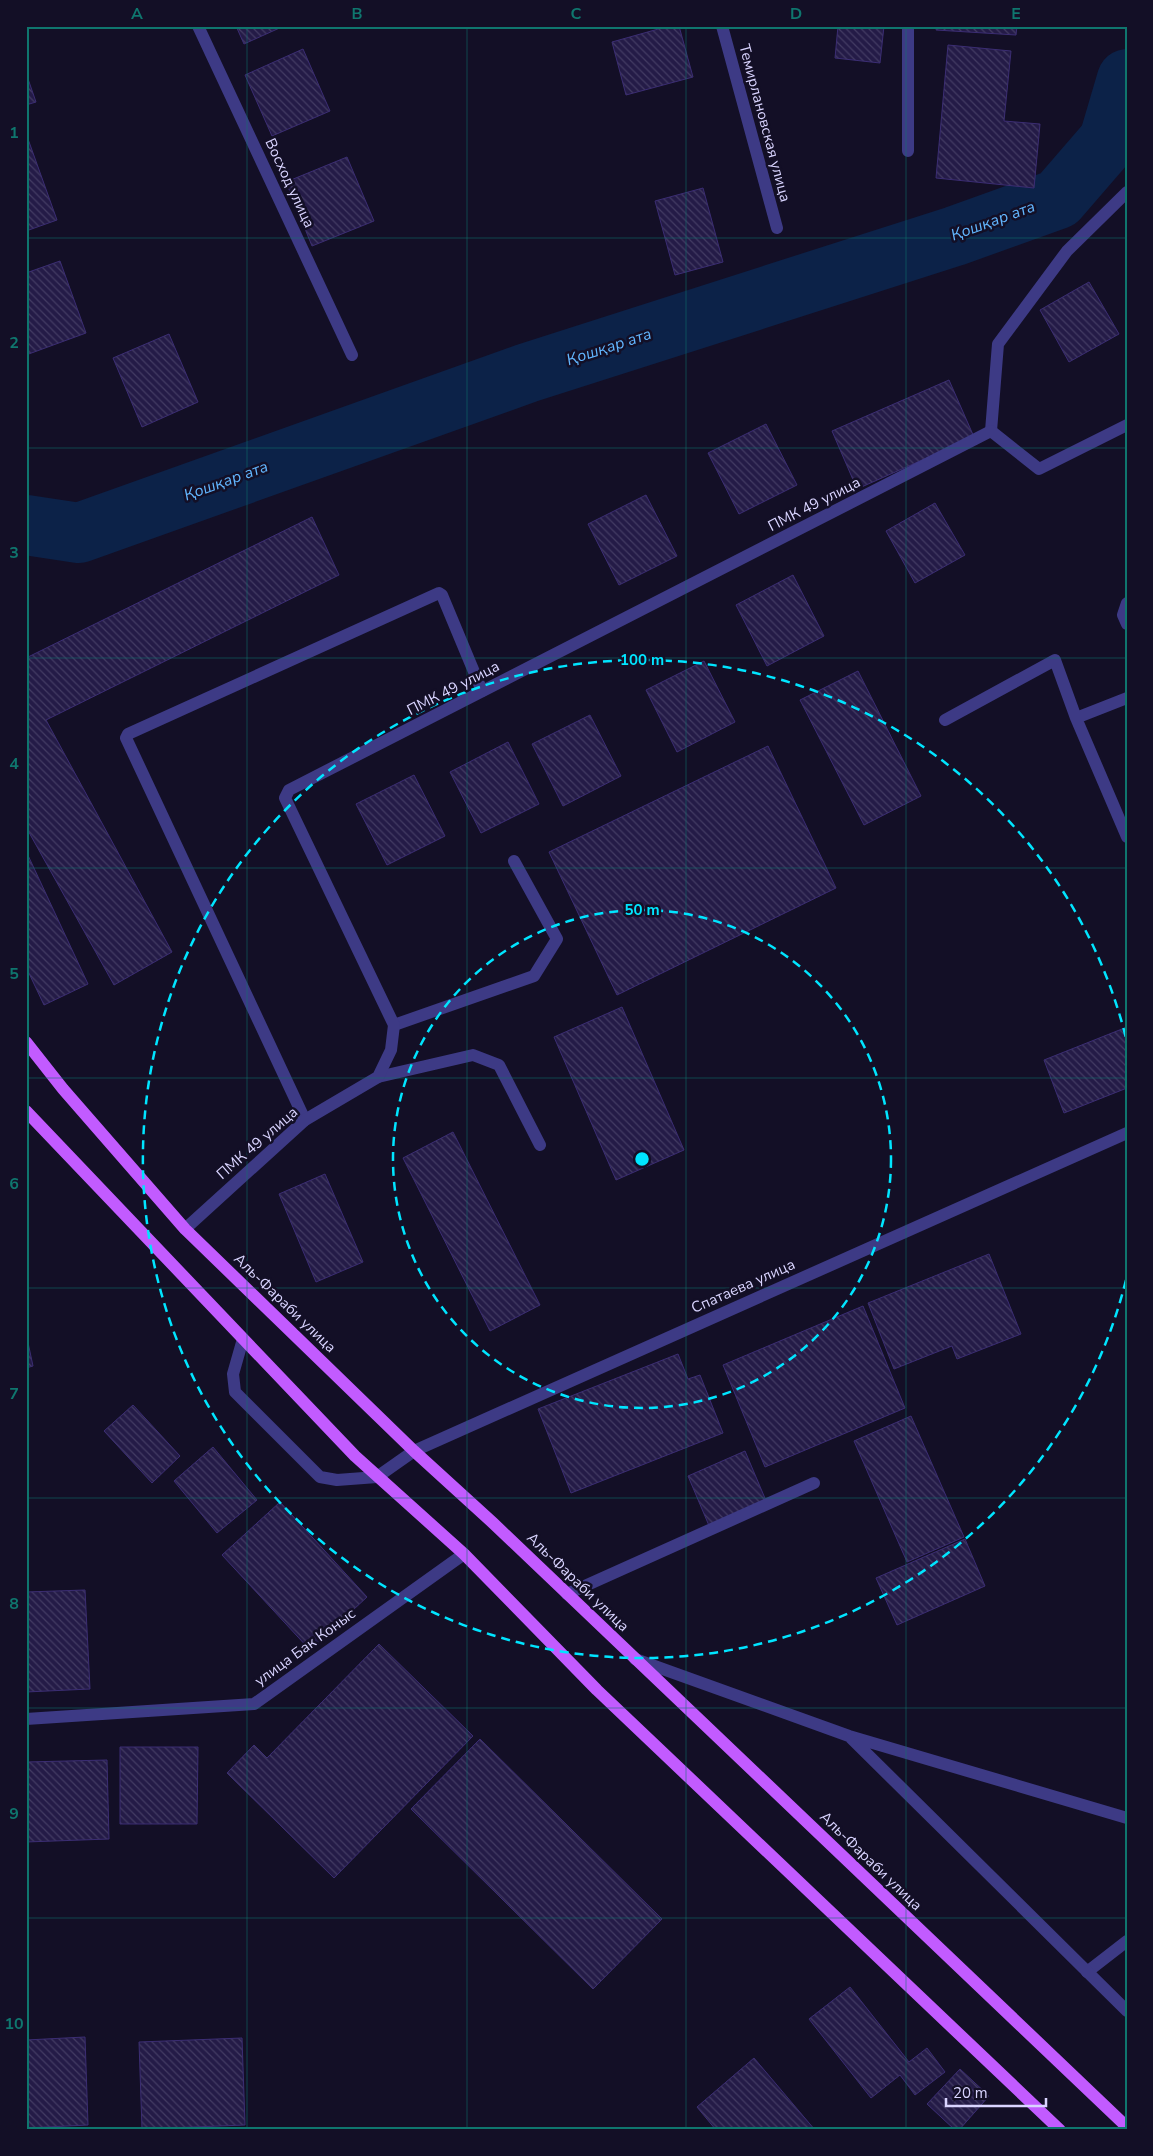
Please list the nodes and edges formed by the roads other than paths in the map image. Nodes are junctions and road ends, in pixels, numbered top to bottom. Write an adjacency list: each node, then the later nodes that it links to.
1 (198, 26): 7 (street, Восход улица)
2 (722, 26): 6 (street, Темирлановская улица)
3 (908, 26): 4 (street)
4 (908, 151)
5 (1127, 192): 9 (street)
6 (777, 228)
7 (352, 354)
8 (1127, 425): 9 (street)
9 (991, 431): 12 (street, ПМК 49 улица)
10 (1127, 602): 11 (street)
11 (1127, 624)
12 (482, 691): 18 (street, ПМК 49 улица); 22 (street)
13 (1127, 698): 14 (street)
14 (1076, 718): 15 (street); 16 (street)
15 (945, 720)
16 (1127, 837)
17 (514, 861): 18 (street)
18 (394, 1025): 20 (street)
19 (26, 1042): 25 (main road, Аль-Фараби улица)
20 (378, 1077): 22 (street, ПМК 49 улица); 24 (street, ПМК 49 улица)
21 (26, 1112): 26 (main road)
22 (305, 1120): 25 (street, ПМК 49 улица)
23 (1127, 1133): 27 (street, Спатаева улица)
24 (540, 1145)
25 (185, 1229): 27 (main road, Аль-Фараби улица)
26 (243, 1339): 28 (main road); 28 (street)
27 (414, 1451): 28 (street, Спатаева улица); 31 (main road, Аль-Фараби улица)
28 (378, 1477): 30 (main road)
29 (814, 1483): 31 (street)
30 (464, 1554): 33 (street, улица Бак Коныс); 40 (main road)
31 (567, 1594): 32 (main road, Аль-Фараби улица)
32 (635, 1659): 34 (street); 39 (main road, Аль-Фараби улица)
33 (26, 1720)
34 (849, 1736): 35 (street); 37 (street)
35 (1127, 1818)
36 (1127, 1941): 37 (street)
37 (1087, 1972): 38 (street)
38 (1127, 2011)
39 (1127, 2127)
40 (1060, 2130)

